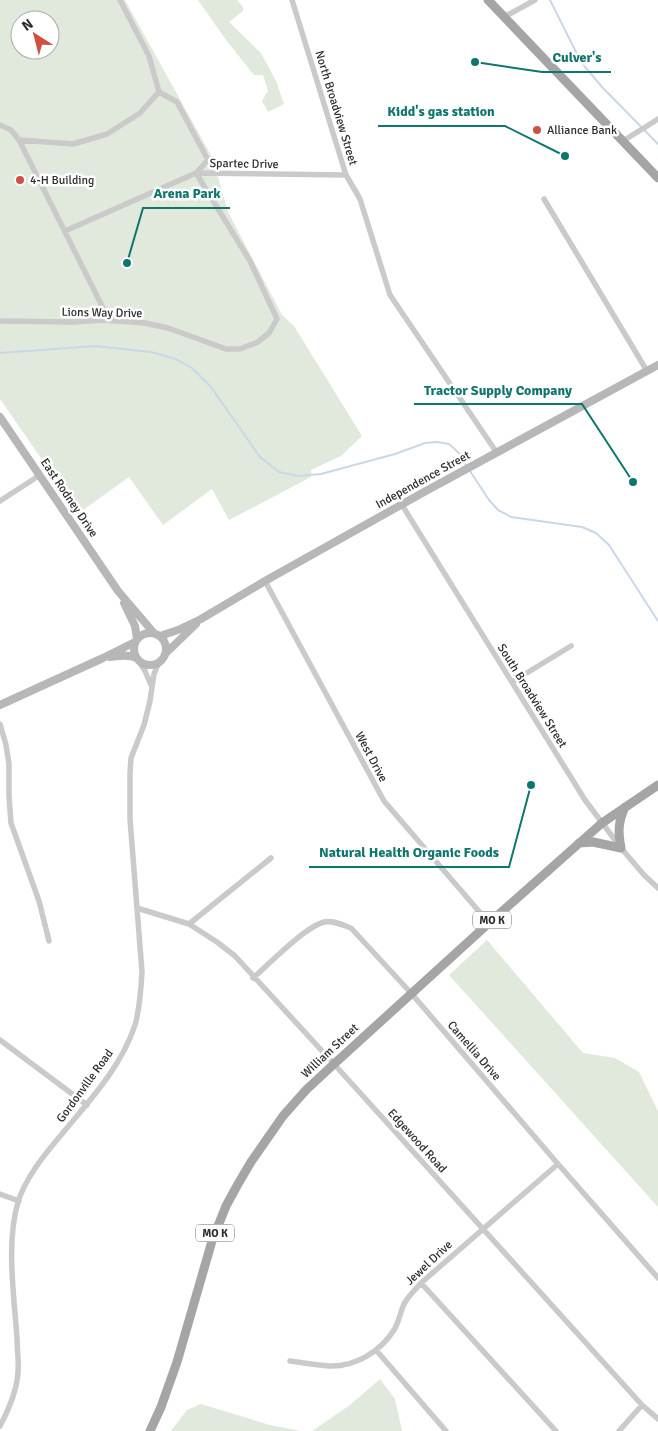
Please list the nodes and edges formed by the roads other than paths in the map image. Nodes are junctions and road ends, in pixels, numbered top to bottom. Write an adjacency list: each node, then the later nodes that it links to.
1 (120, 0): 6 (street)
2 (292, 0): 12 (street, North Broadview Street)
3 (488, 0): 5 (main road)
4 (535, 0): 5 (street)
5 (504, 17): 10 (main road)
6 (159, 92): 9 (street); 11 (street)
7 (658, 119): 10 (street)
8 (0, 125): 9 (street)
9 (19, 140): 15 (street)
10 (622, 141): 13 (main road)
11 (196, 173): 12 (street, Spartec Drive); 15 (street, Spartec Drive); 16 (street, Lions Way Drive)
12 (346, 175): 21 (street, North Broadview Street)
13 (658, 178)
14 (544, 199): 19 (street)
15 (64, 231): 16 (street)
16 (104, 320): 17 (street, Lions Way Drive)
17 (0, 321)
18 (658, 365): 19 (street, Independence Street)
19 (647, 371): 21 (street, Independence Street)
20 (0, 416): 22 (street, East Rodney Drive)
21 (496, 453): 24 (street, Independence Street)
22 (40, 475): 23 (street); 26 (street, East Rodney Drive)
23 (0, 501)
24 (402, 505): 25 (street, Independence Street); 35 (street, South Broadview Street)
25 (265, 580): 27 (street, Independence Street); 47 (street, West Drive)
26 (119, 592): 28 (street, East Rodney Drive); 29 (street, East Rodney Drive)
27 (201, 620): 28 (street, Independence Street); 31 (street, Independence Street)
28 (156, 634): 29 (street); 31 (street)
29 (136, 640): 32 (street); 33 (street)
30 (571, 646): 35 (street)
31 (165, 654): 34 (street)
32 (103, 658): 33 (street); 37 (street)
33 (137, 659): 34 (street); 36 (street)
34 (159, 662): 36 (street, Gordonville Road)
35 (512, 682): 41 (street, South Broadview Street)
36 (152, 686): 46 (street, Gordonville Road)
37 (0, 705)
38 (0, 724): 49 (street)
39 (658, 785): 40 (main road, William Street / MO K)
40 (625, 807): 41 (main road, William Street / MO K); 43 (main road)
41 (602, 823): 42 (main road, William Street / MO K); 43 (street, South Broadview Street)
42 (579, 844): 43 (main road); 47 (main road, William Street / MO K)
43 (621, 848): 45 (street, South Broadview Street)
44 (271, 858): 48 (street)
45 (658, 888)
46 (137, 908): 48 (street, Edgewood Road); 54 (street, Gordonville Road)
47 (489, 922): 51 (main road, William Street / MO K)
48 (188, 924): 50 (street, Edgewood Road)
49 (49, 941)
50 (253, 978): 51 (street, Camellia Drive); 53 (street, Edgewood Road)
51 (411, 993): 53 (main road, William Street / MO K); 55 (street, Camellia Drive)
52 (0, 1040): 54 (street)
53 (334, 1064): 58 (street, Edgewood Road); 66 (main road, William Street / MO K)
54 (87, 1104): 57 (street, Gordonville Road)
55 (558, 1164): 58 (street, Jewel Drive); 59 (street, Camellia Drive)
56 (0, 1194): 57 (street)
57 (19, 1201): 65 (street, Gordonville Road)
58 (482, 1228): 60 (street, Jewel Drive); 63 (street, Edgewood Road)
59 (658, 1278)
60 (421, 1283): 61 (street, Jewel Drive); 68 (street)
61 (376, 1350): 62 (street, Jewel Drive); 67 (street)
62 (290, 1361)
63 (642, 1405): 64 (street, Edgewood Road); 69 (street)
64 (658, 1419)
65 (0, 1426)
66 (150, 1431)
67 (446, 1431)
68 (556, 1431)
69 (619, 1431)

